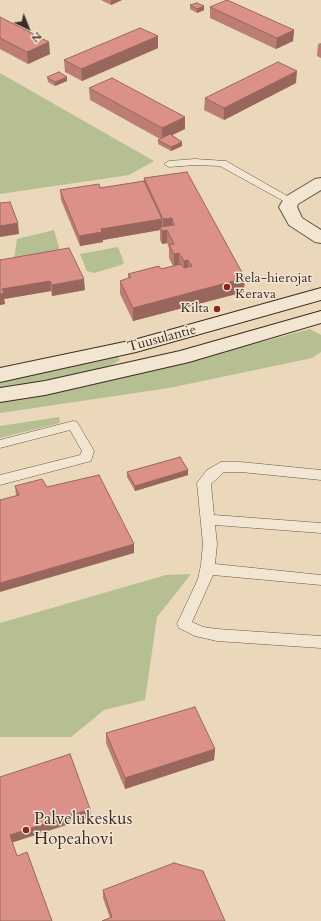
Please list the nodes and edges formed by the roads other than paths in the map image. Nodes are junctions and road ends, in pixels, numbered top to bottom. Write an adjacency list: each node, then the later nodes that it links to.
1 (169, 164): 3 (lane)
2 (321, 183): 3 (main road)
3 (291, 201): 4 (main road)
4 (321, 238)
5 (321, 294): 7 (main road, Tuusulantie)
6 (321, 318): 8 (main road, Tuusulantie)
7 (0, 375)
8 (0, 395)
9 (0, 444): 11 (lane)
10 (321, 475): 12 (lane)
11 (0, 480)
12 (208, 520): 13 (lane); 14 (lane)
13 (321, 528)
14 (207, 569): 15 (lane); 16 (lane)
15 (321, 580)
16 (321, 642)

